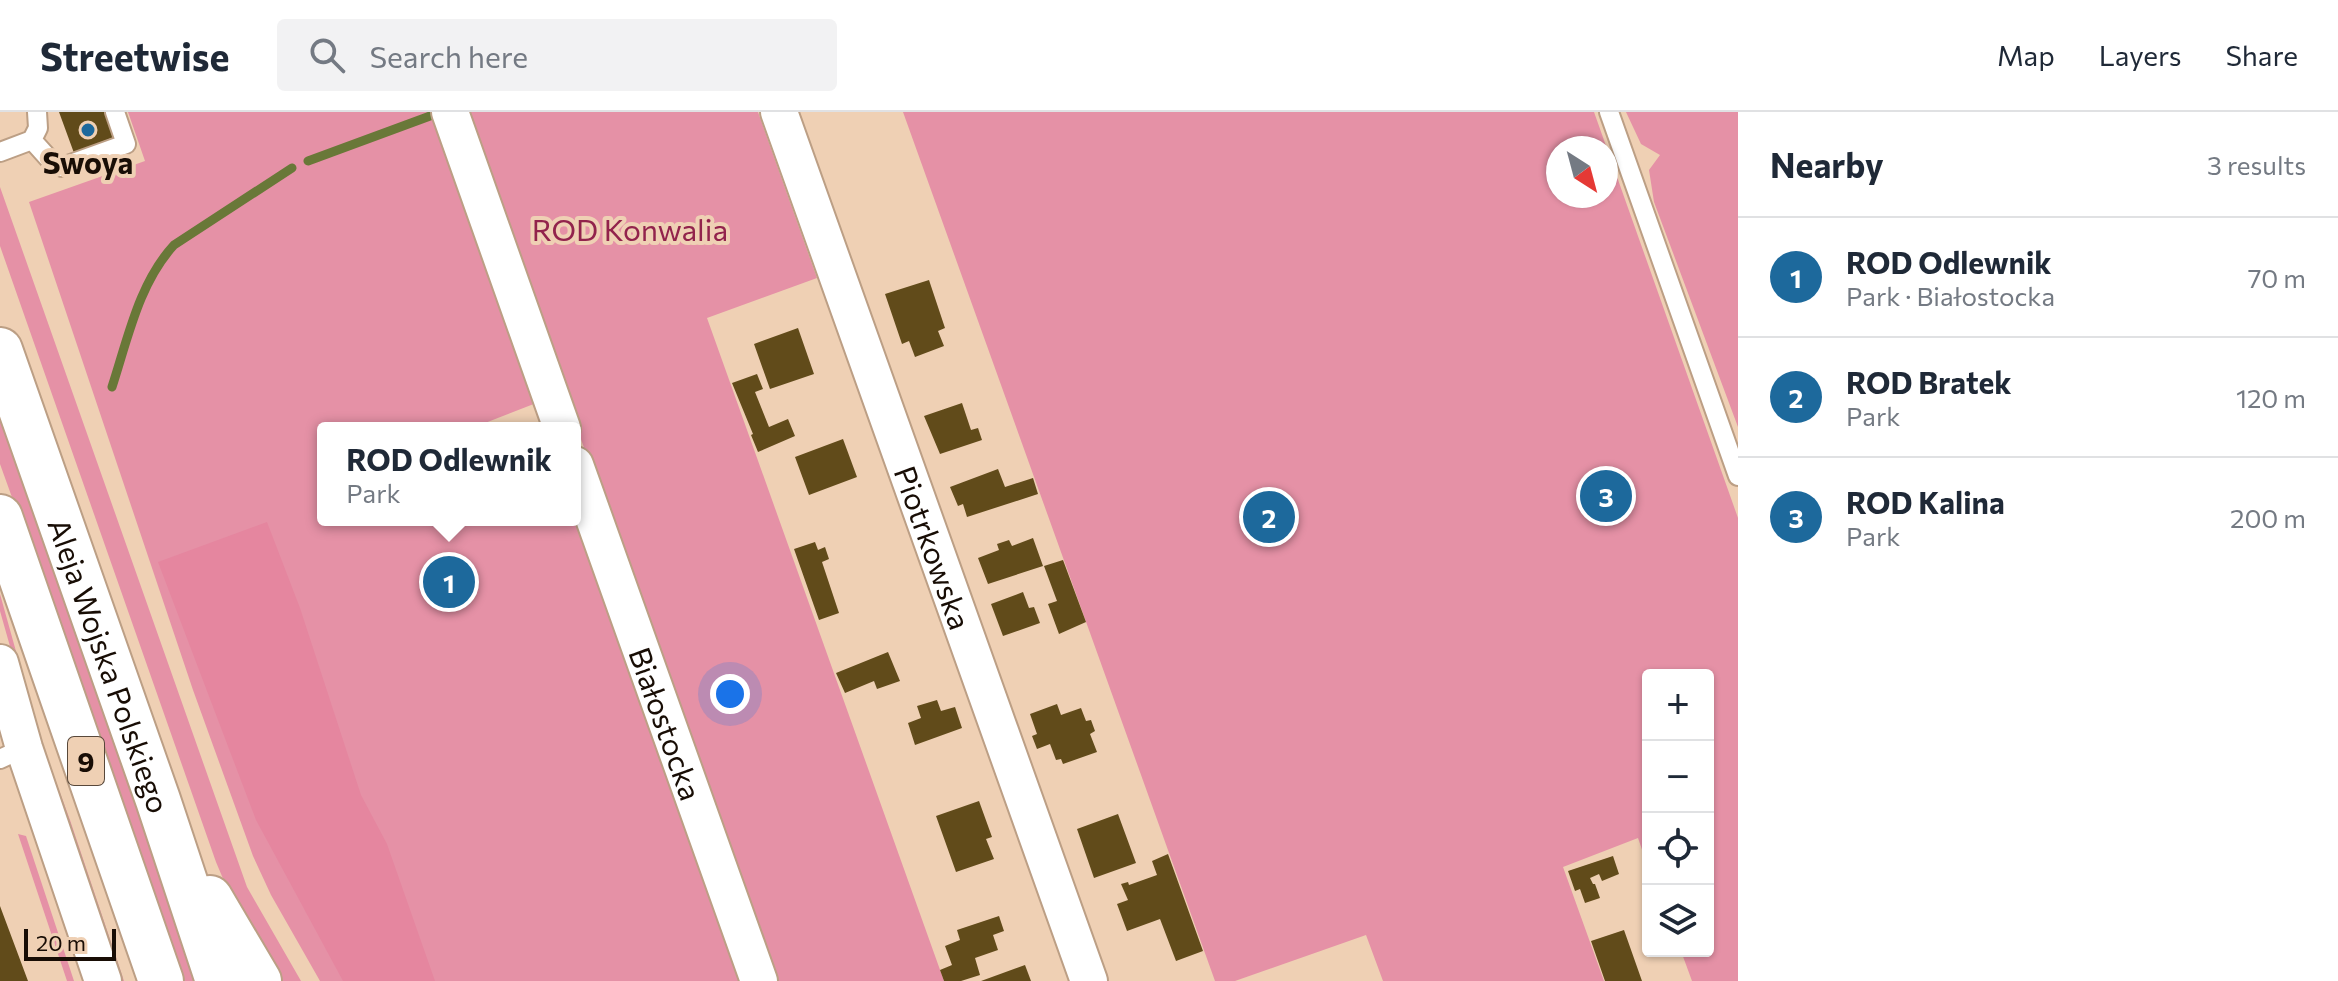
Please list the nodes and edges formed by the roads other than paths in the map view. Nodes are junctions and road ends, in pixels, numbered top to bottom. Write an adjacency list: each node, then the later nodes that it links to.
1 (37, 112): 6 (lane)
2 (115, 112): 6 (lane)
3 (450, 112): 9 (street)
4 (779, 112): 21 (street, Piotrkowska)
5 (1609, 112): 10 (lane)
6 (32, 140): 7 (lane)
7 (0, 152)
8 (0, 350): 15 (main road, Aleja Wojska Polskiego / 9)
9 (560, 422)
10 (1738, 476)
11 (581, 482): 20 (street, Białostocka)
12 (0, 517): 17 (main road, Aleja Wojska Polskiego / 9)
13 (0, 663): 14 (street)
14 (12, 754): 16 (street)
15 (158, 800): 18 (main road, Aleja Wojska Polskiego / 9); 19 (main road)
16 (103, 981)
17 (161, 981)
18 (218, 981)
19 (259, 981)
20 (759, 981)
21 (1089, 981)

